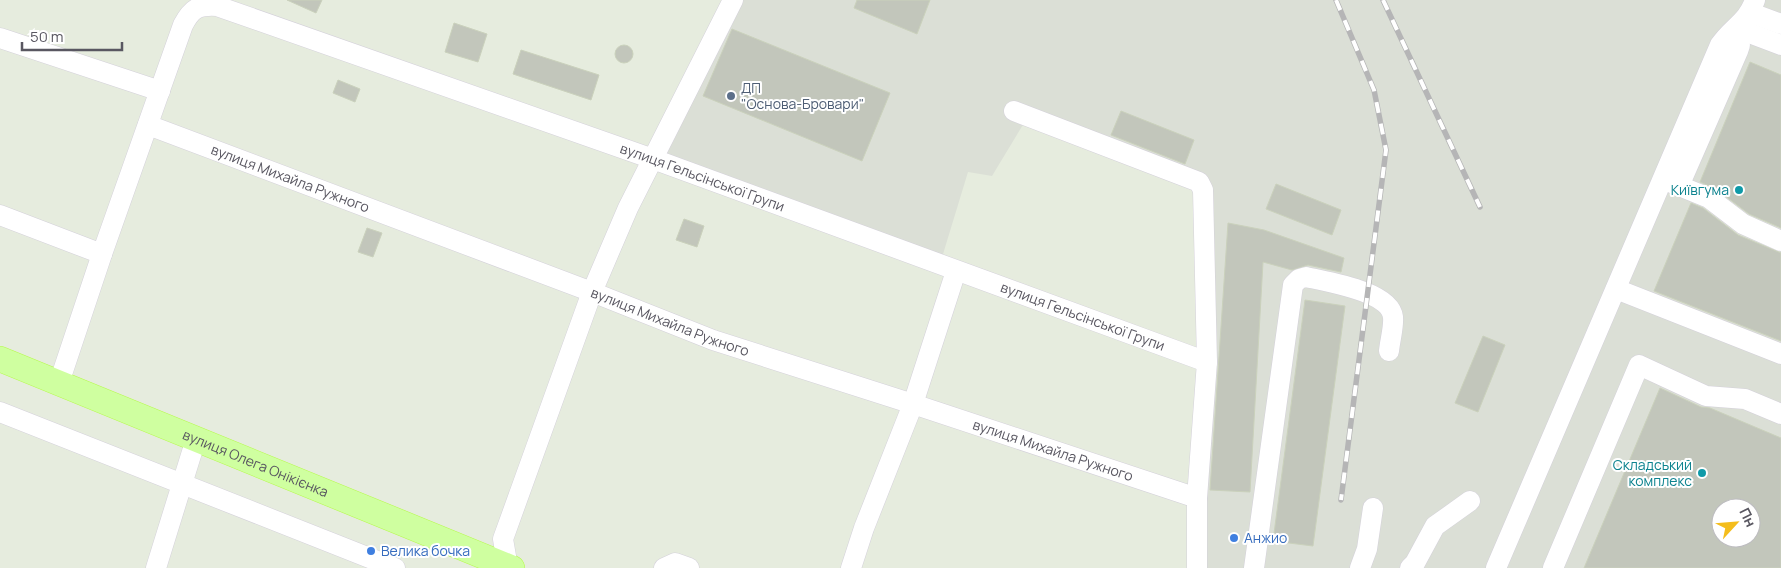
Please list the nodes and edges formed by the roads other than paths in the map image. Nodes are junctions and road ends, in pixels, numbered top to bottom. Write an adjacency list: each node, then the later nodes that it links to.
1 (733, 0): 11 (street)
2 (194, 4): 8 (street); 11 (street, вулиця Гельсінської Групи)
3 (1753, 6): 4 (street); 5 (street)
4 (1781, 24)
5 (1736, 28): 7 (street); 12 (street)
6 (0, 38): 8 (street)
7 (1781, 45)
8 (160, 91): 10 (street)
9 (1014, 111): 22 (street)
10 (148, 125): 15 (street); 18 (street, вулиця Михайла Ружного)
11 (653, 159): 16 (street, вулиця Гельсінської Групи); 18 (street)
12 (1671, 182): 14 (street); 17 (street)
13 (0, 215): 15 (street)
14 (1781, 241)
15 (102, 254): 23 (street)
16 (956, 270): 22 (street, вулиця Гельсінської Групи); 24 (street)
17 (1616, 289): 20 (street); 42 (street)
18 (592, 292): 24 (street, вулиця Михайла Ружного); 35 (street)
19 (1389, 351): 39 (street)
20 (1781, 354)
21 (0, 359): 23 (main road, вулиця Олега Онікієнка)
22 (1207, 362): 29 (street)
23 (60, 383): 27 (main road, вулиця Олега Онікієнка)
24 (913, 404): 29 (street, вулиця Михайла Ружного); 37 (street)
25 (0, 412): 28 (street)
26 (1781, 414): 43 (street)
27 (196, 439): 28 (street); 35 (main road, вулиця Олега Онікієнка)
28 (181, 484): 33 (street); 34 (street)
29 (1197, 498): 38 (street)
30 (1470, 501): 41 (street)
31 (1373, 508): 40 (street)
32 (660, 563): 36 (street)
33 (156, 568)
34 (395, 568)
35 (509, 568)
36 (689, 568)
37 (851, 568)
38 (1197, 568)
39 (1254, 568)
40 (1360, 568)
41 (1410, 568)
42 (1496, 568)
43 (1553, 568)

